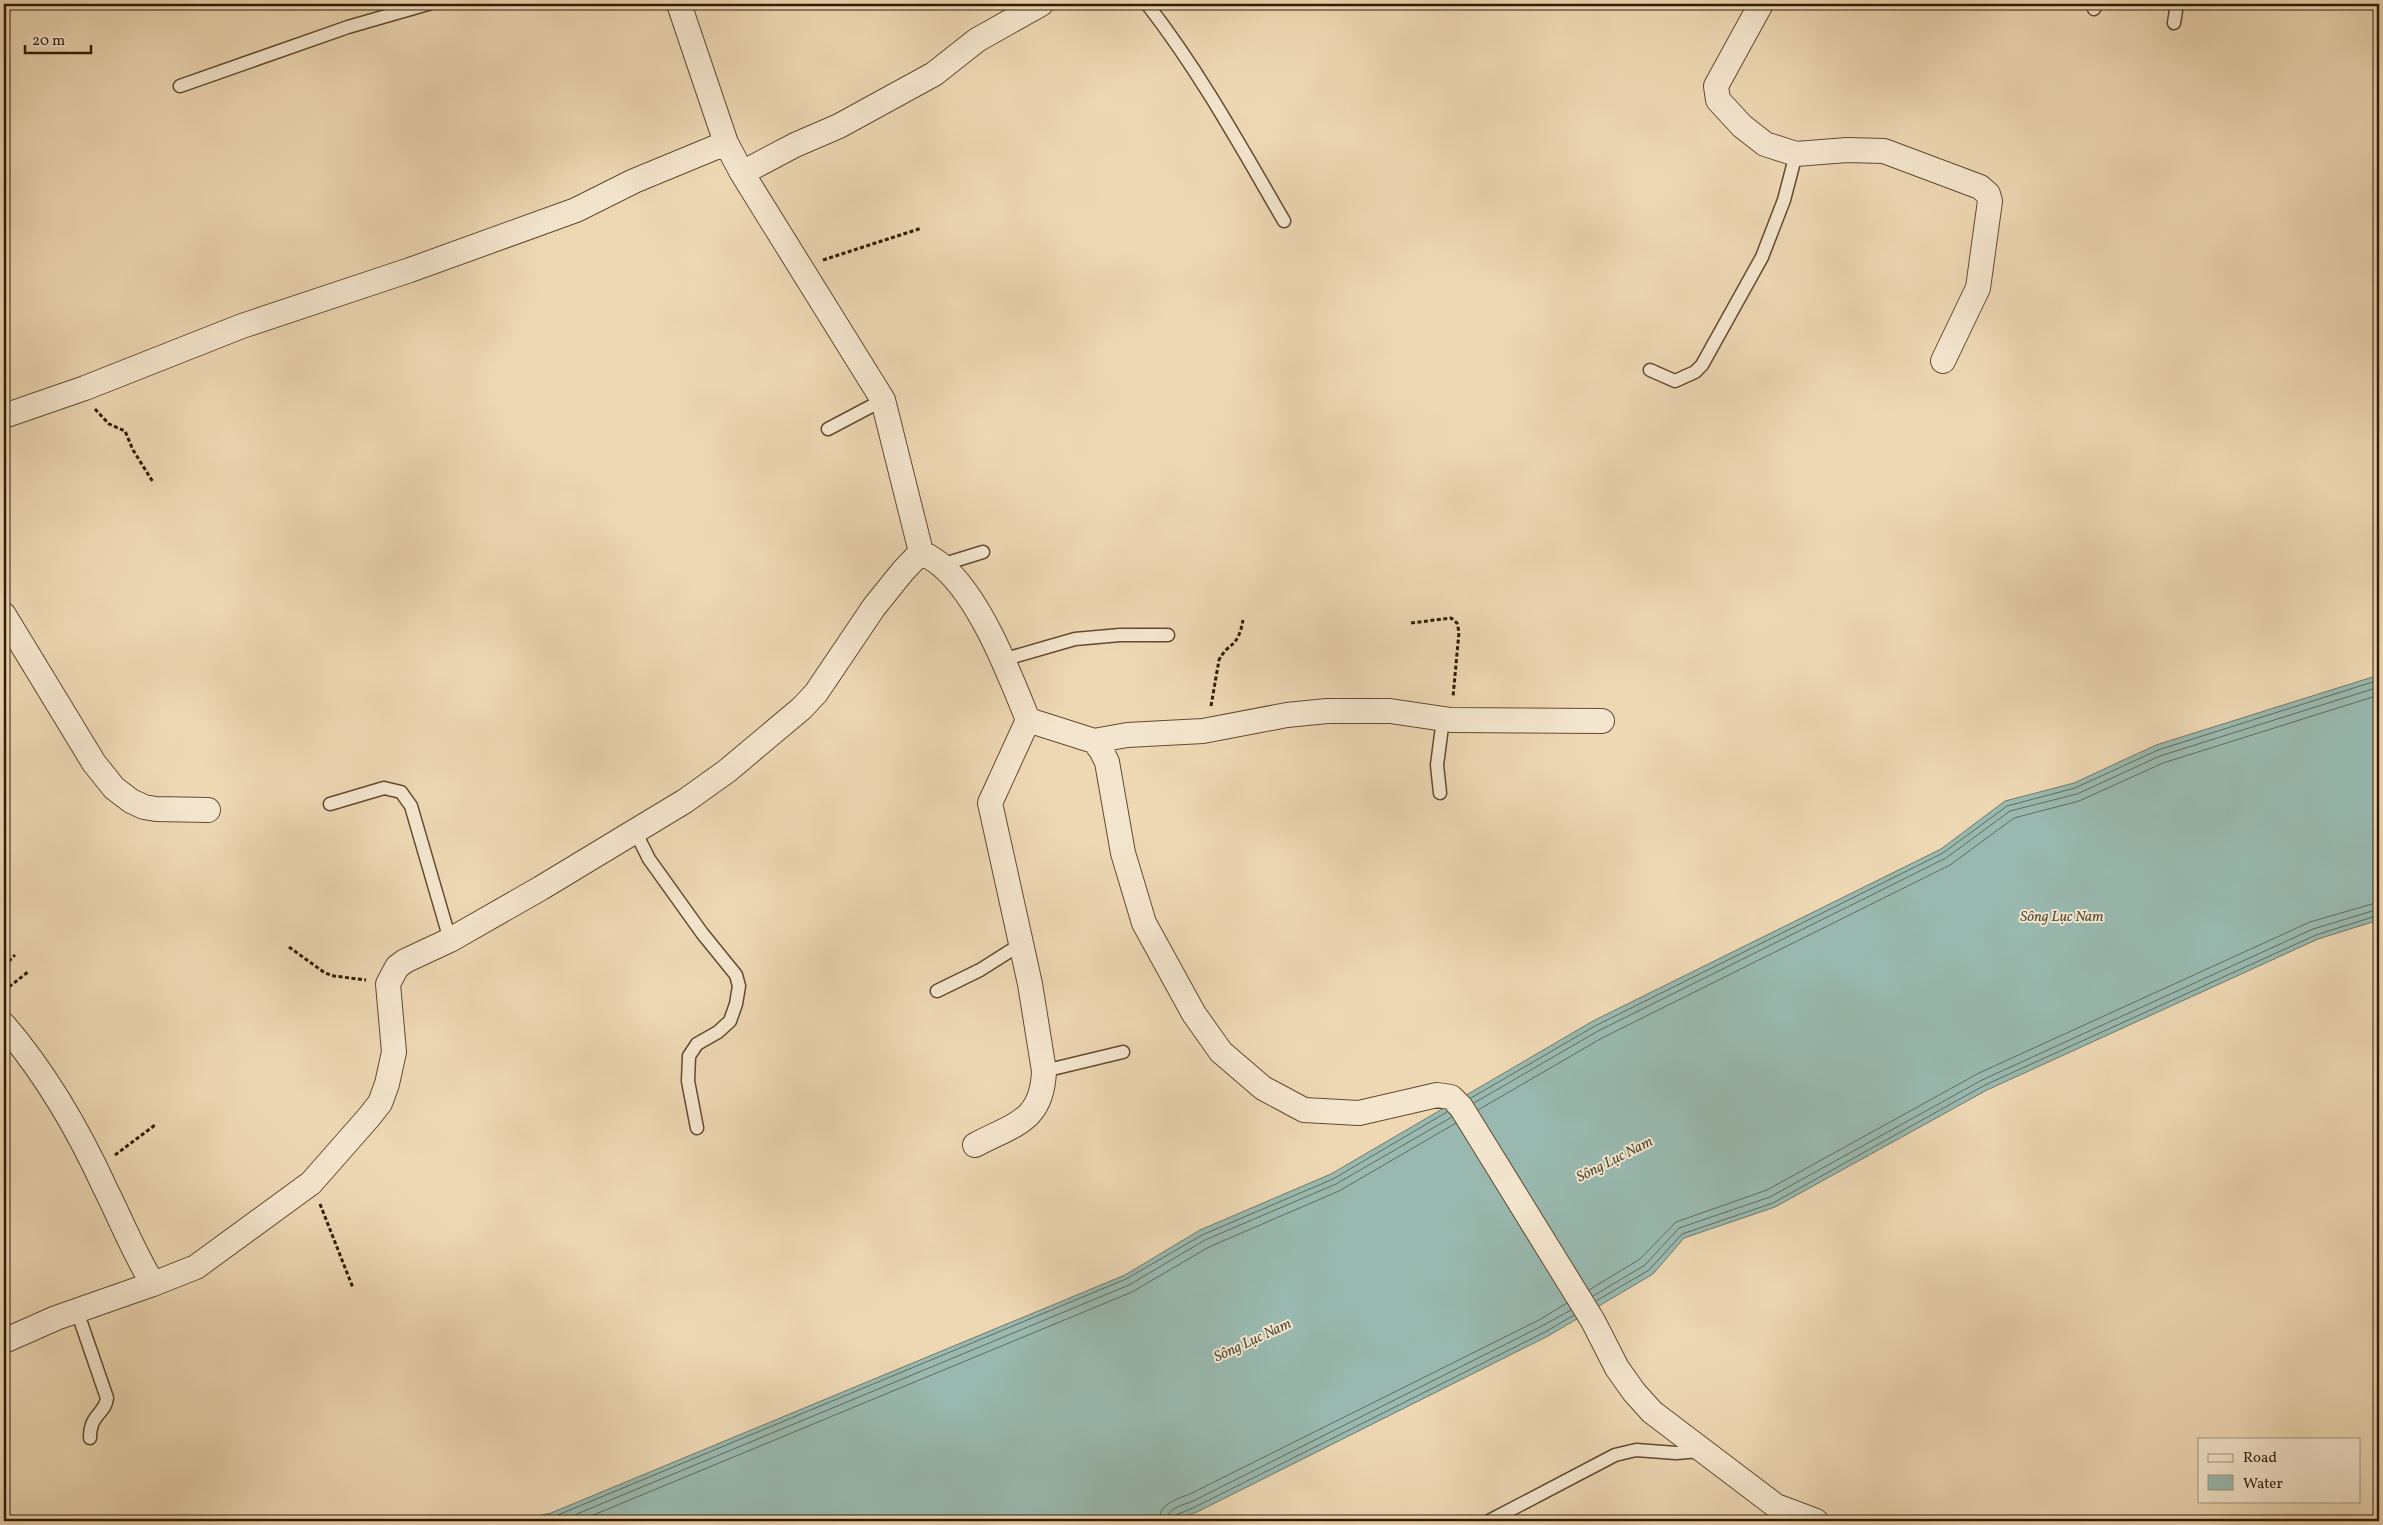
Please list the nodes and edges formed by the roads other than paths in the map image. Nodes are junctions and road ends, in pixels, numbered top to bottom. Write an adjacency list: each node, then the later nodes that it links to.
1 (428, 4): 8 (lane)
2 (679, 4): 9 (street)
3 (1041, 4): 11 (street)
4 (1148, 4): 12 (lane)
5 (1761, 4): 10 (street)
6 (2177, 4): 7 (lane)
7 (2174, 23)
8 (180, 86)
9 (726, 143): 11 (street); 16 (street)
10 (1796, 154): 13 (street); 14 (lane)
11 (742, 173): 15 (street)
12 (1284, 221)
13 (1943, 361)
14 (1650, 370)
15 (883, 400): 17 (lane); 18 (street)
16 (4, 416)
17 (828, 429)
18 (921, 552): 20 (street); 31 (street)
19 (983, 552): 20 (lane)
20 (941, 565): 23 (street)
21 (4, 615): 30 (street)
22 (1168, 635): 23 (lane)
23 (1002, 660): 24 (street)
24 (1028, 720): 27 (street); 33 (street)
25 (1447, 720): 26 (street); 27 (street); 28 (lane)
26 (1602, 721)
27 (1094, 741): 44 (street)
28 (1440, 793)
29 (330, 804): 32 (lane)
30 (208, 810)
31 (635, 831): 32 (street); 38 (lane)
32 (450, 940): 40 (street)
33 (1020, 944): 34 (lane); 37 (street)
34 (937, 991)
35 (4, 1026): 40 (street)
36 (1123, 1052): 37 (lane)
37 (1044, 1071): 39 (street)
38 (697, 1128)
39 (975, 1145)
40 (153, 1284): 41 (street)
41 (77, 1311): 42 (street); 43 (lane)
42 (4, 1341)
43 (90, 1438)
44 (1706, 1451): 45 (lane); 46 (street)
45 (1490, 1521)
46 (1816, 1521)

